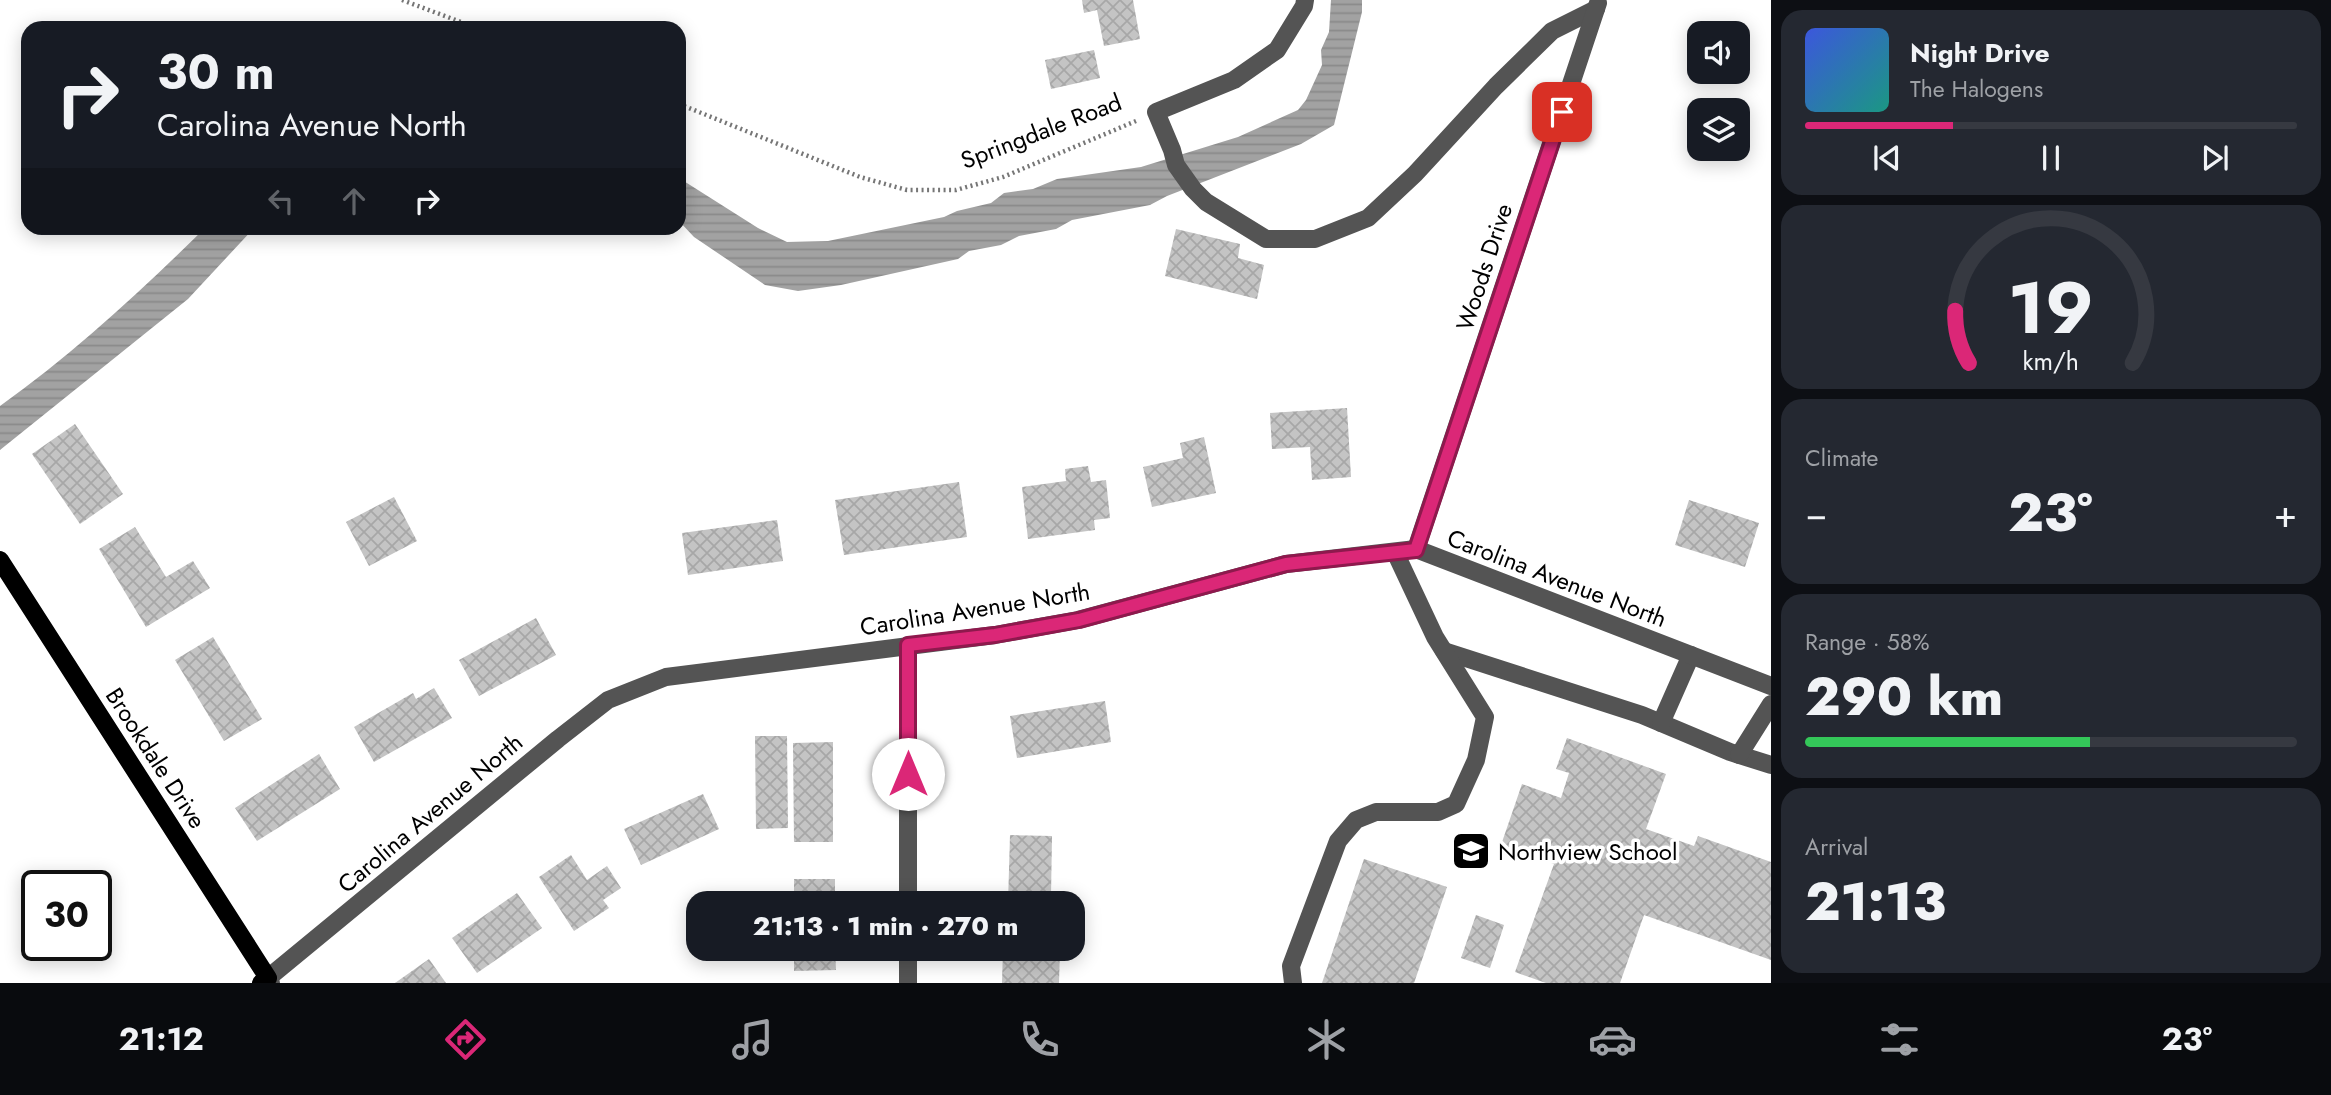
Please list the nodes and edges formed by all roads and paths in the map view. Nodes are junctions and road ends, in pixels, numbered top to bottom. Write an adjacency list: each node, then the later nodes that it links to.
1 (402, 0): 4 (path)
2 (1305, 0): 6 (street, Springdale Road)
3 (1597, 4): 6 (street); 7 (street, Woods Drive)
4 (458, 21)
5 (686, 107): 6 (path, Springdale Road)
6 (1156, 113)
7 (1416, 550): 8 (street, Carolina Avenue North); 12 (street, Carolina Avenue North)
8 (1395, 552): 10 (street, Carolina Avenue North); 11 (street)
9 (2, 568): 20 (main road, Brookdale Drive)
10 (908, 645): 18 (street); 20 (street, Carolina Avenue North)
11 (1444, 651): 15 (street); 22 (street)
12 (1690, 655): 13 (street, Carolina Avenue North); 15 (street)
13 (1771, 686)
14 (1771, 704): 16 (street)
15 (1661, 723): 16 (street)
16 (1739, 755): 17 (street)
17 (1771, 765)
18 (908, 891)
19 (908, 961): 21 (street)
20 (266, 981)
21 (908, 983)
22 (1293, 983)

